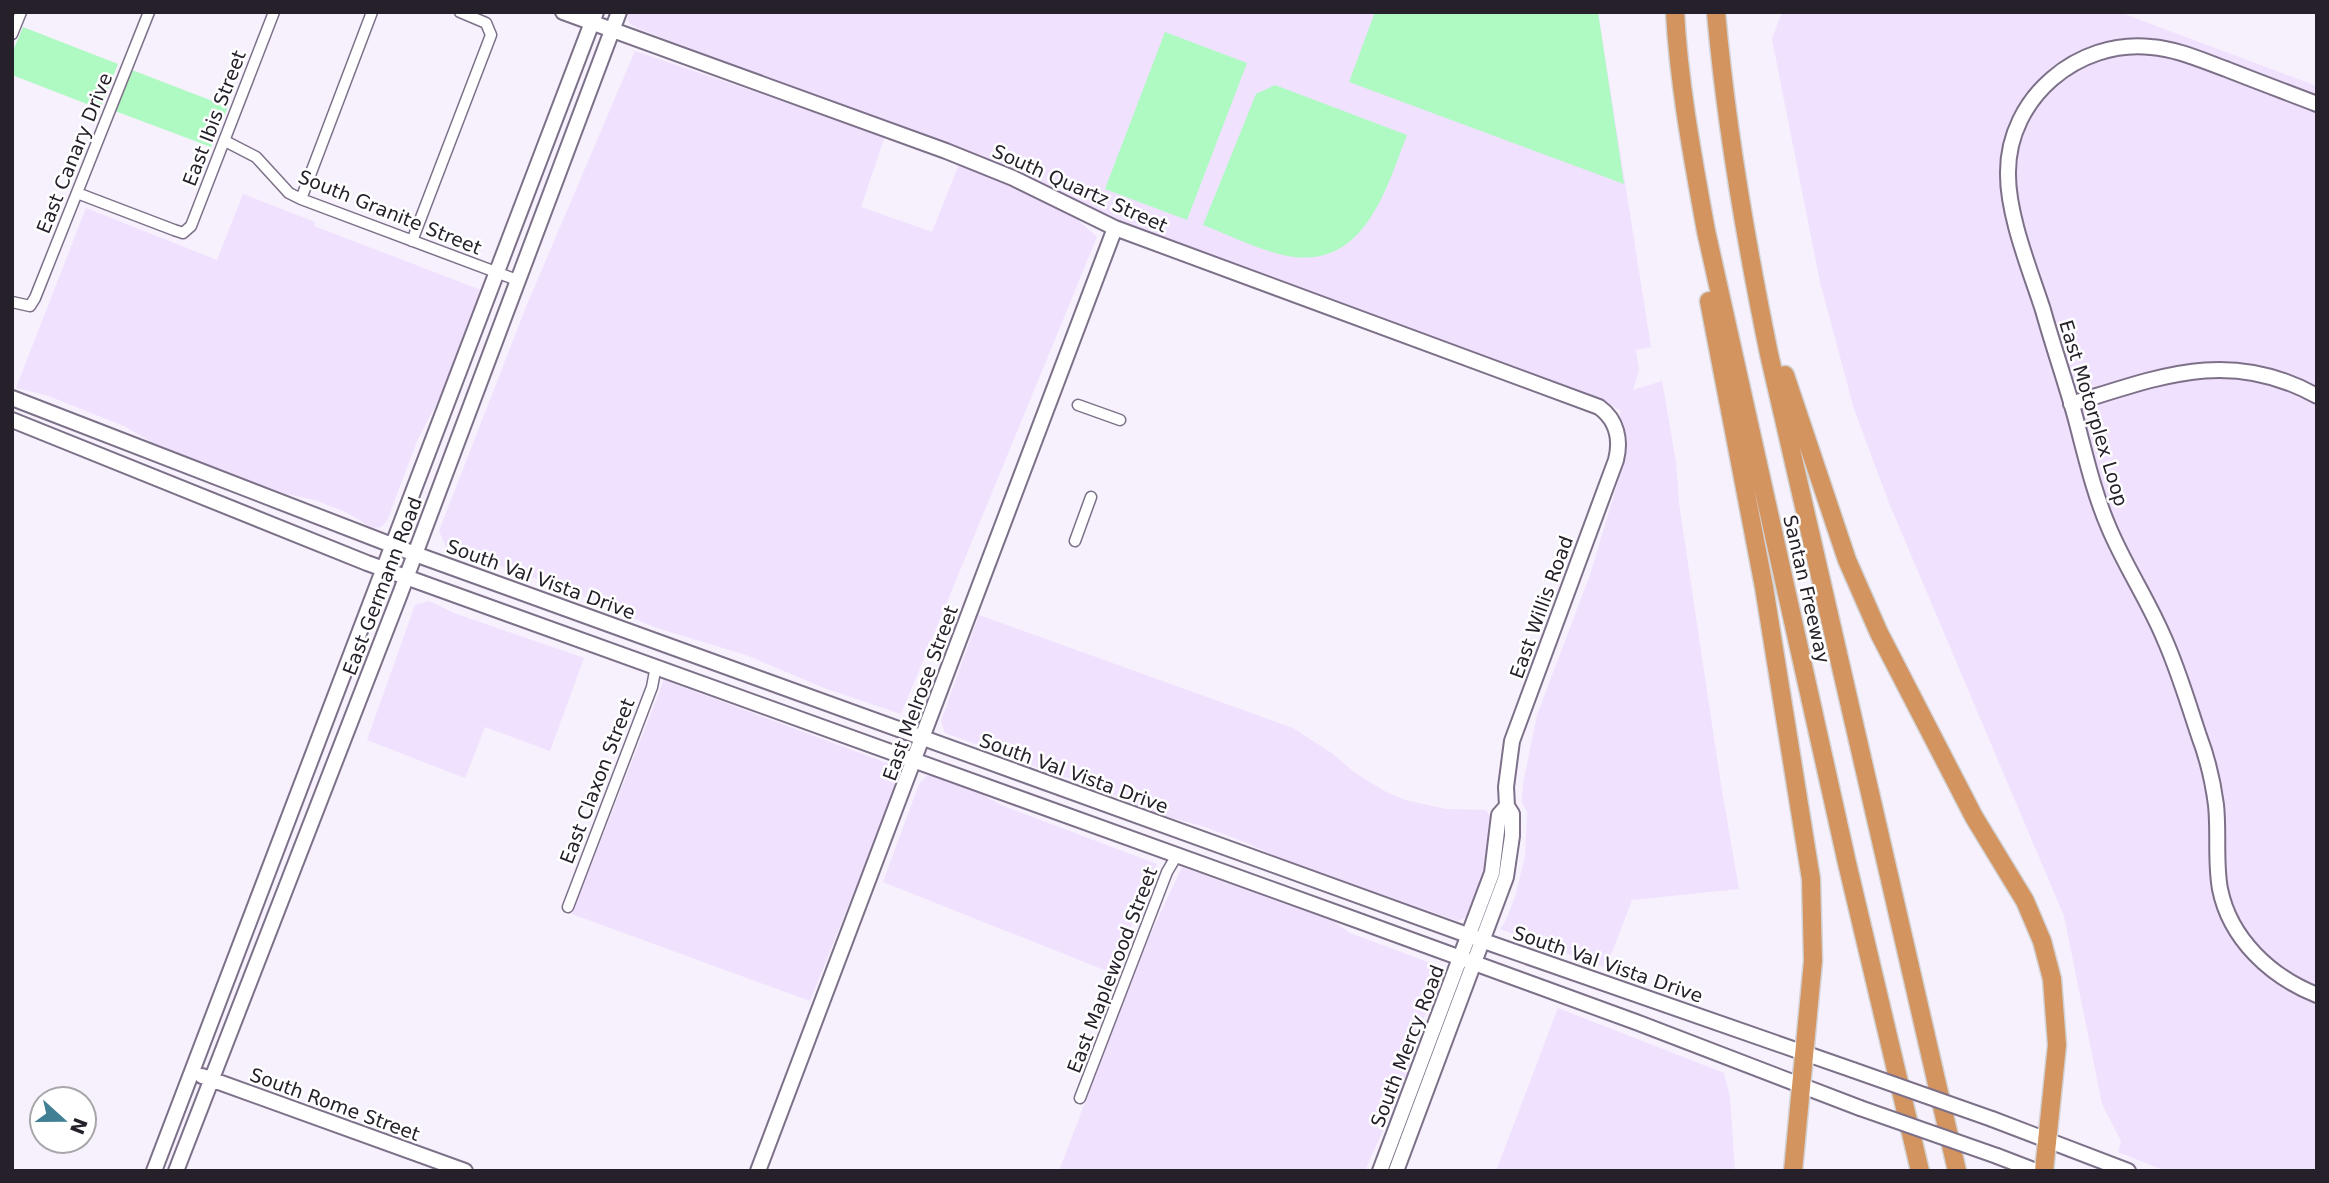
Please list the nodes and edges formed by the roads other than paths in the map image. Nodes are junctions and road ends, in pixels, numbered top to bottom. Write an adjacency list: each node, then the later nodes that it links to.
1 (21, 12): 12 (street)
2 (149, 12): 15 (street, East Canary Drive)
3 (274, 12): 14 (street, East Ibis Street)
4 (372, 12): 16 (street)
5 (460, 12): 19 (street)
6 (563, 12): 10 (main road, South Quartz Street)
7 (619, 12): 11 (main road, East Germann Road)
8 (1675, 12): 18 (highway, Santan Freeway)
9 (1716, 12): 22 (highway, Santan Freeway)
10 (594, 17): 11 (main road, South Quartz Street); 20 (main road, East Germann Road)
11 (613, 29): 17 (main road, South Quartz Street); 21 (main road, East Germann Road)
12 (12, 34)
13 (2317, 104): 26 (main road, East Motorplex Loop)
14 (225, 141): 15 (street, East Ibis Street); 16 (street, South Granite Street)
15 (77, 193): 23 (street, East Canary Drive)
16 (301, 199): 19 (street, South Granite Street)
17 (1115, 228): 30 (main road, South Quartz Street); 41 (main road, East Melrose Street)
18 (1706, 231): 51 (highway); 64 (highway, Santan Freeway)
19 (412, 241): 20 (street, South Granite Street)
20 (495, 273): 21 (street, South Granite Street); 35 (main road, East Germann Road)
21 (517, 280): 36 (main road, East Germann Road)
22 (1754, 283): 56 (highway); 65 (highway, Santan Freeway)
23 (12, 302)
24 (2317, 396): 26 (main road)
25 (16, 399): 28 (main road); 31 (main road, South Val Vista Drive)
26 (2071, 404): 50 (main road, East Motorplex Loop)
27 (1079, 405): 29 (street)
28 (12, 419): 32 (main road)
29 (1120, 420)
30 (1614, 424): 43 (main road, East Willis Road)
31 (192, 468): 32 (main road); 35 (main road, South Val Vista Drive)
32 (185, 489): 37 (main road)
33 (1091, 497): 34 (street)
34 (1074, 541)
35 (393, 546): 36 (main road, South Val Vista Drive); 37 (main road, East Germann Road)
36 (415, 554): 38 (main road, East Germann Road); 39 (main road, South Val Vista Drive)
37 (383, 569): 38 (main road); 52 (main road, East Germann Road)
38 (406, 578): 40 (main road); 53 (main road, East Germann Road)
39 (664, 645): 40 (main road); 41 (main road, South Val Vista Drive)
40 (656, 666): 42 (main road); 46 (street, East Claxon Street)
41 (923, 740): 42 (main road, East Melrose Street); 44 (main road, South Val Vista Drive)
42 (915, 760): 45 (main road); 60 (main road, East Melrose Street)
43 (1507, 806): 47 (main road, East Willis Road); 48 (main road, East Willis Road)
44 (1185, 833): 45 (main road); 47 (main road, South Val Vista Drive)
45 (1177, 855): 49 (main road); 55 (street, East Maplewood Street)
46 (568, 907)
47 (1469, 935): 48 (main road, South Val Vista Drive); 49 (main road, South Mercy Road)
48 (1484, 941): 49 (main road, South Mercy Road); 51 (main road, South Val Vista Drive)
49 (1468, 961): 54 (main road); 61 (main road, South Mercy Road); 62 (main road, South Mercy Road)
50 (2317, 995)
51 (1805, 1053): 54 (highway); 56 (main road, South Val Vista Drive, bridge)
52 (192, 1073): 53 (main road, South Rome Street); 57 (main road, East Germann Road)
53 (211, 1080): 58 (main road, East Germann Road); 59 (main road, South Rome Street)
54 (1802, 1087): 63 (highway); 66 (main road, bridge)
55 (1080, 1098)
56 (2048, 1140): 67 (highway); 68 (main road, South Val Vista Drive)
57 (154, 1171)
58 (176, 1171)
59 (464, 1171)
60 (758, 1171)
61 (1380, 1171)
62 (1396, 1171)
63 (1793, 1171)
64 (1920, 1171)
65 (1956, 1171)
66 (2036, 1171)
67 (2044, 1171)
68 (2128, 1171)

